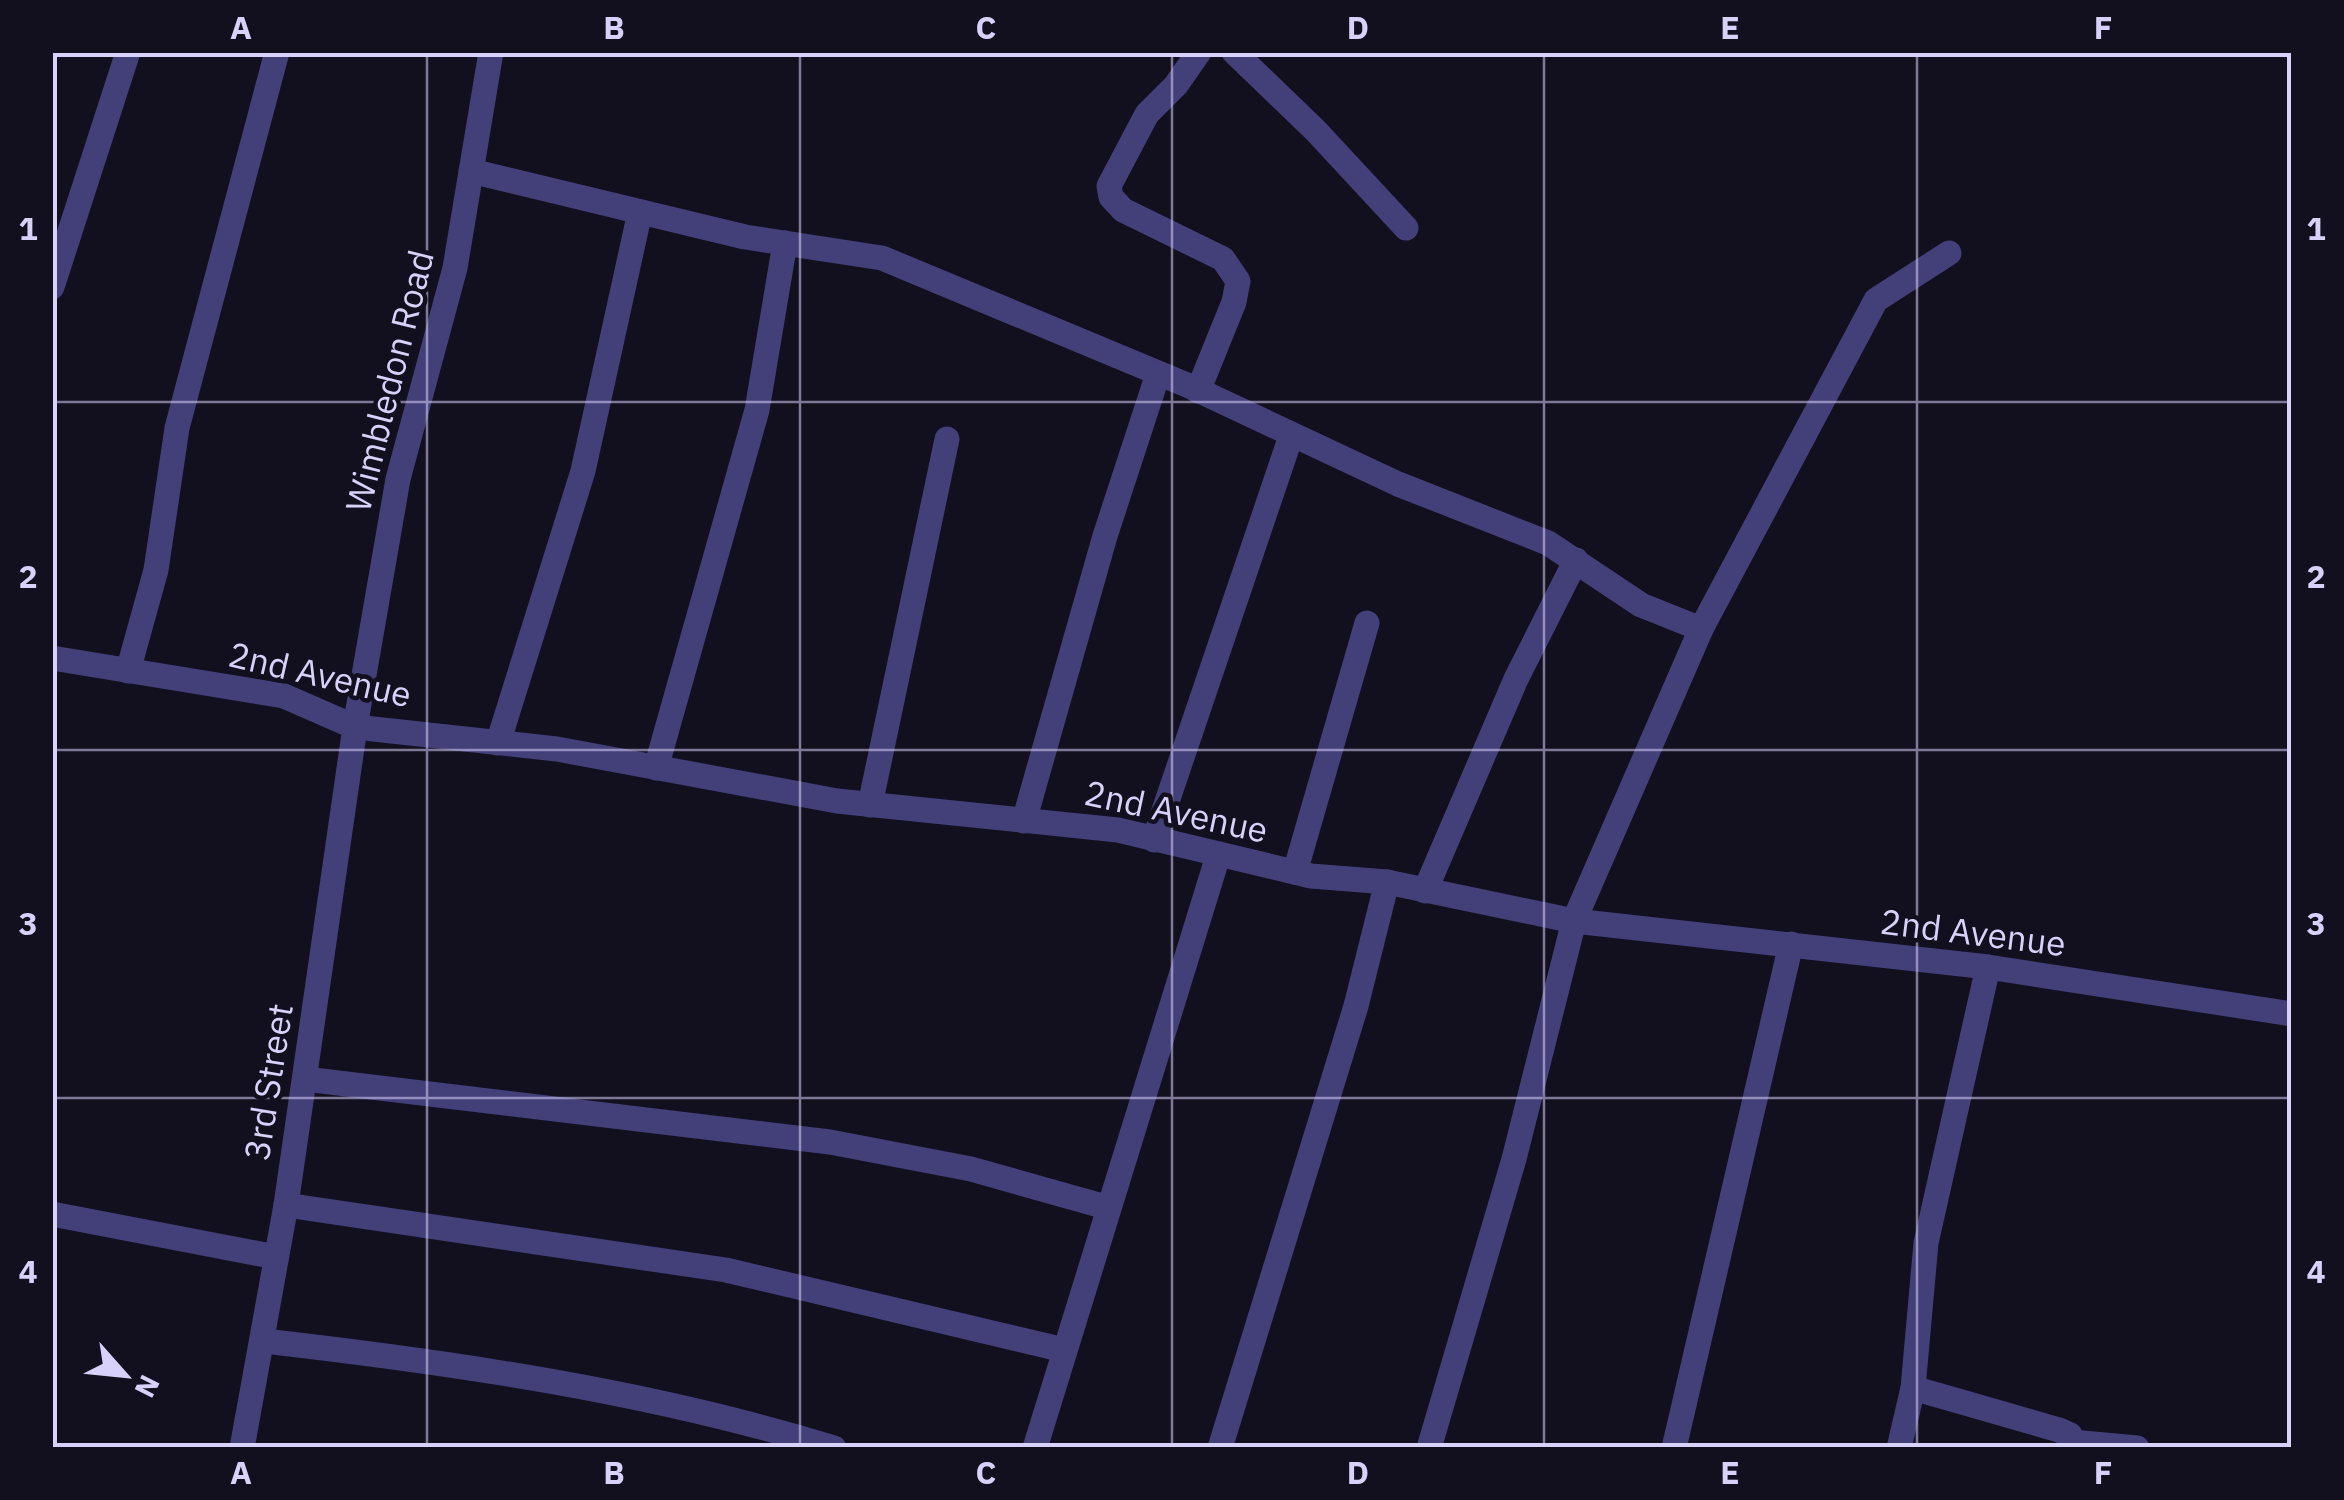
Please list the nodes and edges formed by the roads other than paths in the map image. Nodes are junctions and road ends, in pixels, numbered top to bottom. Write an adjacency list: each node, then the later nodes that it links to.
1 (128, 52): 11 (street)
2 (278, 52): 20 (street)
3 (491, 52): 6 (street, Wimbledon Road)
4 (1198, 52): 13 (street)
5 (1234, 52): 8 (street)
6 (472, 171): 7 (street); 21 (street, Wimbledon Road)
7 (640, 212): 9 (street); 22 (street)
8 (1406, 228)
9 (785, 243): 12 (street); 23 (street)
10 (1949, 252): 18 (street)
11 (52, 287)
12 (1158, 374): 13 (street); 25 (street)
13 (1198, 391): 14 (street)
14 (1291, 436): 16 (street); 26 (street)
15 (947, 439): 24 (street)
16 (1576, 560): 18 (street); 30 (street)
17 (1368, 623): 28 (street)
18 (1701, 629): 31 (street)
19 (52, 658): 20 (street, 2nd Avenue)
20 (128, 671): 21 (street, 2nd Avenue)
21 (355, 726): 22 (street, 2nd Avenue); 35 (street, 3rd Street)
22 (498, 743): 23 (street, 2nd Avenue)
23 (656, 768): 24 (street, 2nd Avenue)
24 (870, 804): 25 (street, 2nd Avenue)
25 (1024, 821): 26 (street, 2nd Avenue)
26 (1154, 840): 27 (street, 2nd Avenue)
27 (1218, 856): 28 (street, 2nd Avenue); 37 (street)
28 (1296, 872): 29 (street, 2nd Avenue)
29 (1386, 882): 30 (street, 2nd Avenue); 47 (street)
30 (1425, 891): 31 (street, 2nd Avenue)
31 (1574, 921): 32 (street, 2nd Avenue); 48 (street)
32 (1792, 944): 33 (street, 2nd Avenue); 49 (street)
33 (1988, 966): 34 (street, 2nd Avenue); 42 (street)
34 (2292, 1014)
35 (305, 1079): 36 (street, 3rd Street); 37 (street)
36 (286, 1205): 39 (street, 3rd Street); 41 (street)
37 (1106, 1206): 41 (street)
38 (52, 1214): 39 (street)
39 (276, 1257): 40 (street, 3rd Street)
40 (264, 1341): 44 (street, 3rd Street); 45 (street)
41 (1064, 1350): 46 (street)
42 (1913, 1388): 43 (street); 50 (street)
43 (2073, 1445): 51 (street)
44 (242, 1448)
45 (834, 1448)
46 (1035, 1448)
47 (1220, 1448)
48 (1429, 1448)
49 (1674, 1448)
50 (1899, 1448)
51 (2137, 1448)

